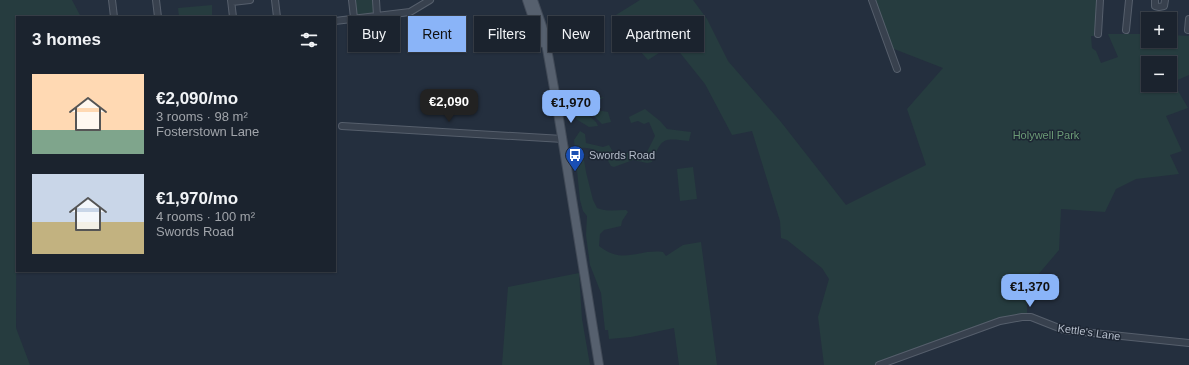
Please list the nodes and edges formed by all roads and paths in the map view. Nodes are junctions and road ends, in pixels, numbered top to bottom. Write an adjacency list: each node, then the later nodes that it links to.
1 (112, 0): 17 (street)
2 (156, 0): 18 (street)
3 (250, 0): 15 (street)
4 (275, 0): 20 (street)
5 (352, 0): 21 (street)
6 (376, 0): 22 (street)
7 (430, 0): 16 (street)
8 (527, 0): 29 (main road)
9 (533, 0): 29 (main road)
10 (872, 0): 30 (street)
11 (1100, 0): 28 (street)
12 (1129, 0): 26 (street)
13 (1155, 0): 14 (street)
14 (1165, 0)
15 (232, 1): 19 (street)
16 (419, 3): 22 (street)
17 (114, 16)
18 (158, 16)
19 (233, 16)
20 (277, 16)
21 (354, 16)
22 (377, 16)
23 (348, 19): 25 (street)
24 (1189, 19): 27 (street)
25 (336, 21)
26 (1126, 30)
27 (1188, 30)
28 (1098, 34)
29 (546, 49): 32 (main road)
30 (897, 69)
31 (342, 126): 32 (street)
32 (563, 139): 34 (main road)
33 (1189, 343): 35 (street, Kettle's Lane)
34 (599, 365)
35 (879, 365)

